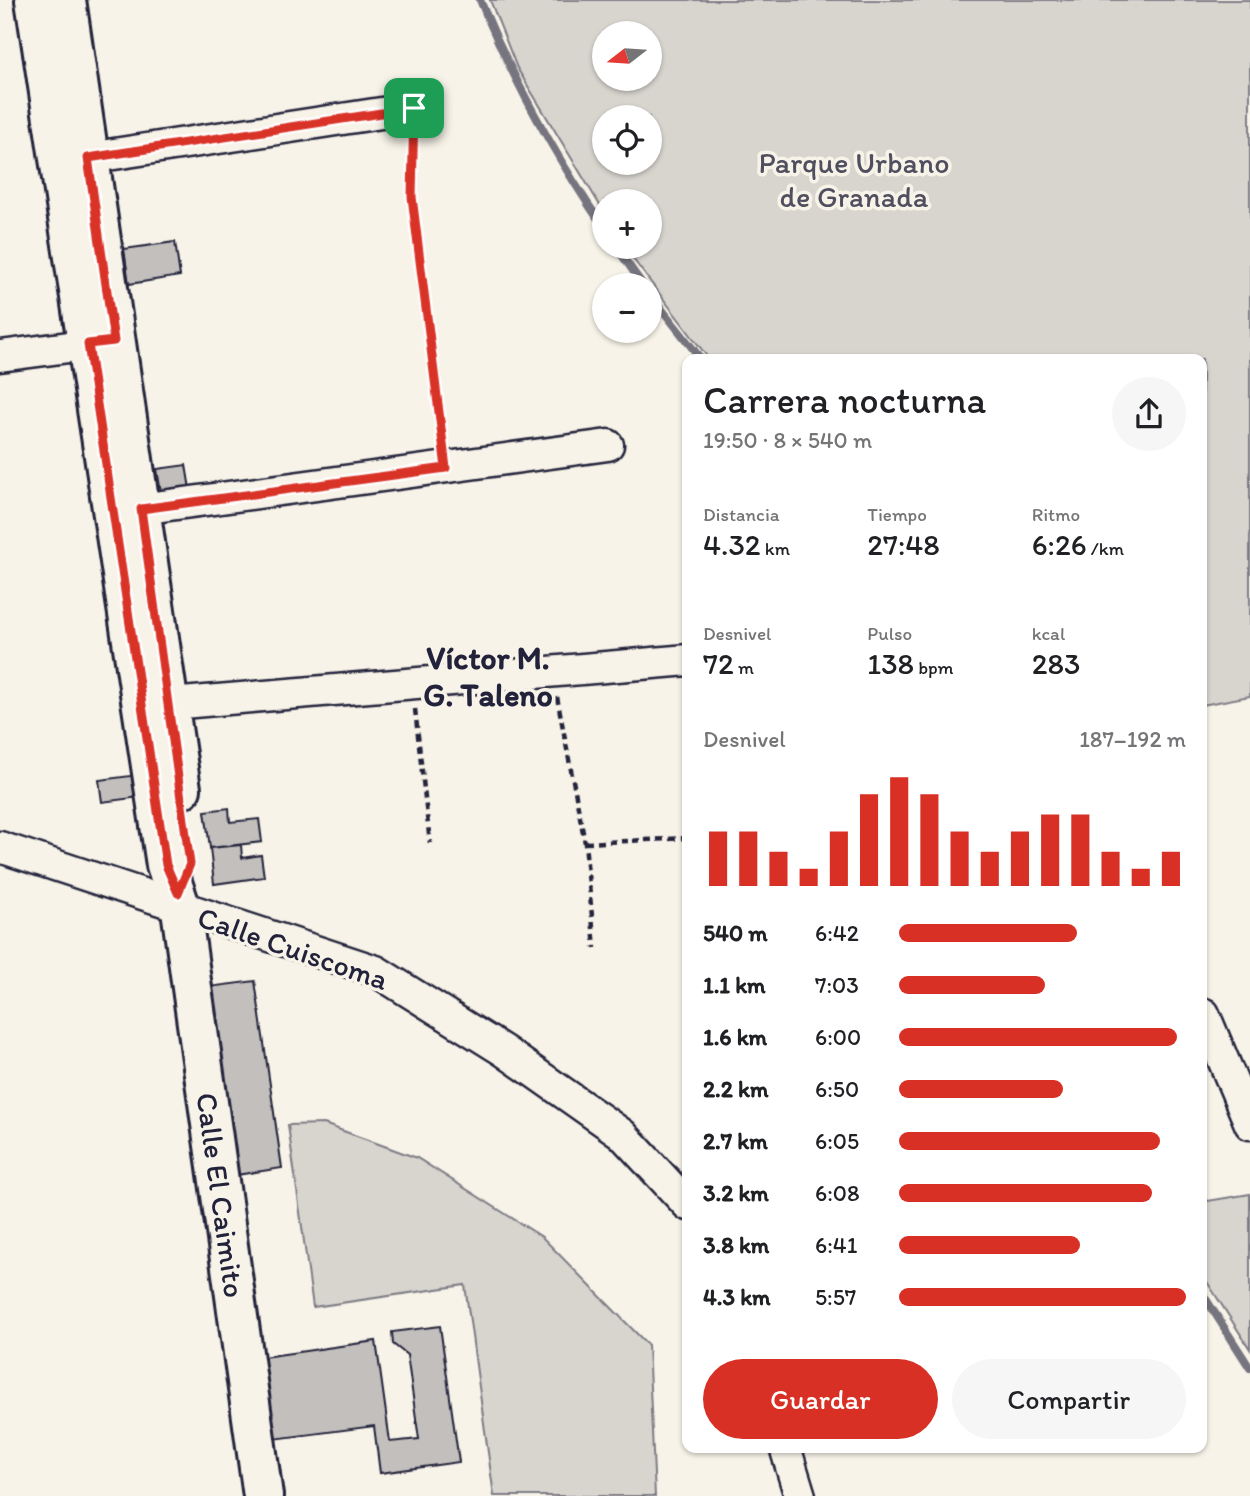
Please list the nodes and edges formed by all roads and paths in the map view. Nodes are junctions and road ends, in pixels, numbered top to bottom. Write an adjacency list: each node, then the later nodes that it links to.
1 (35, 0): 5 (street)
2 (66, 0): 4 (street)
3 (414, 108): 4 (street); 8 (path)
4 (88, 158): 5 (street)
5 (101, 343): 6 (street); 9 (street); 18 (street)
6 (0, 356)
7 (608, 444): 8 (street)
8 (446, 468): 9 (street)
9 (141, 509): 13 (street)
10 (682, 661): 11 (street)
11 (552, 672): 12 (street); 16 (path)
12 (412, 684): 13 (street); 15 (path)
13 (170, 704): 18 (street)
14 (682, 838): 16 (path)
15 (430, 843)
16 (585, 843): 19 (path)
17 (0, 847): 18 (street, Calle Cuiscoma)
18 (180, 901): 22 (street, Calle Cuiscoma); 24 (street, Calle El Caimito)
19 (594, 948)
20 (1207, 1021): 21 (street)
21 (1250, 1124)
22 (682, 1199)
23 (787, 1453): 25 (street)
24 (263, 1496)
25 (800, 1496)

